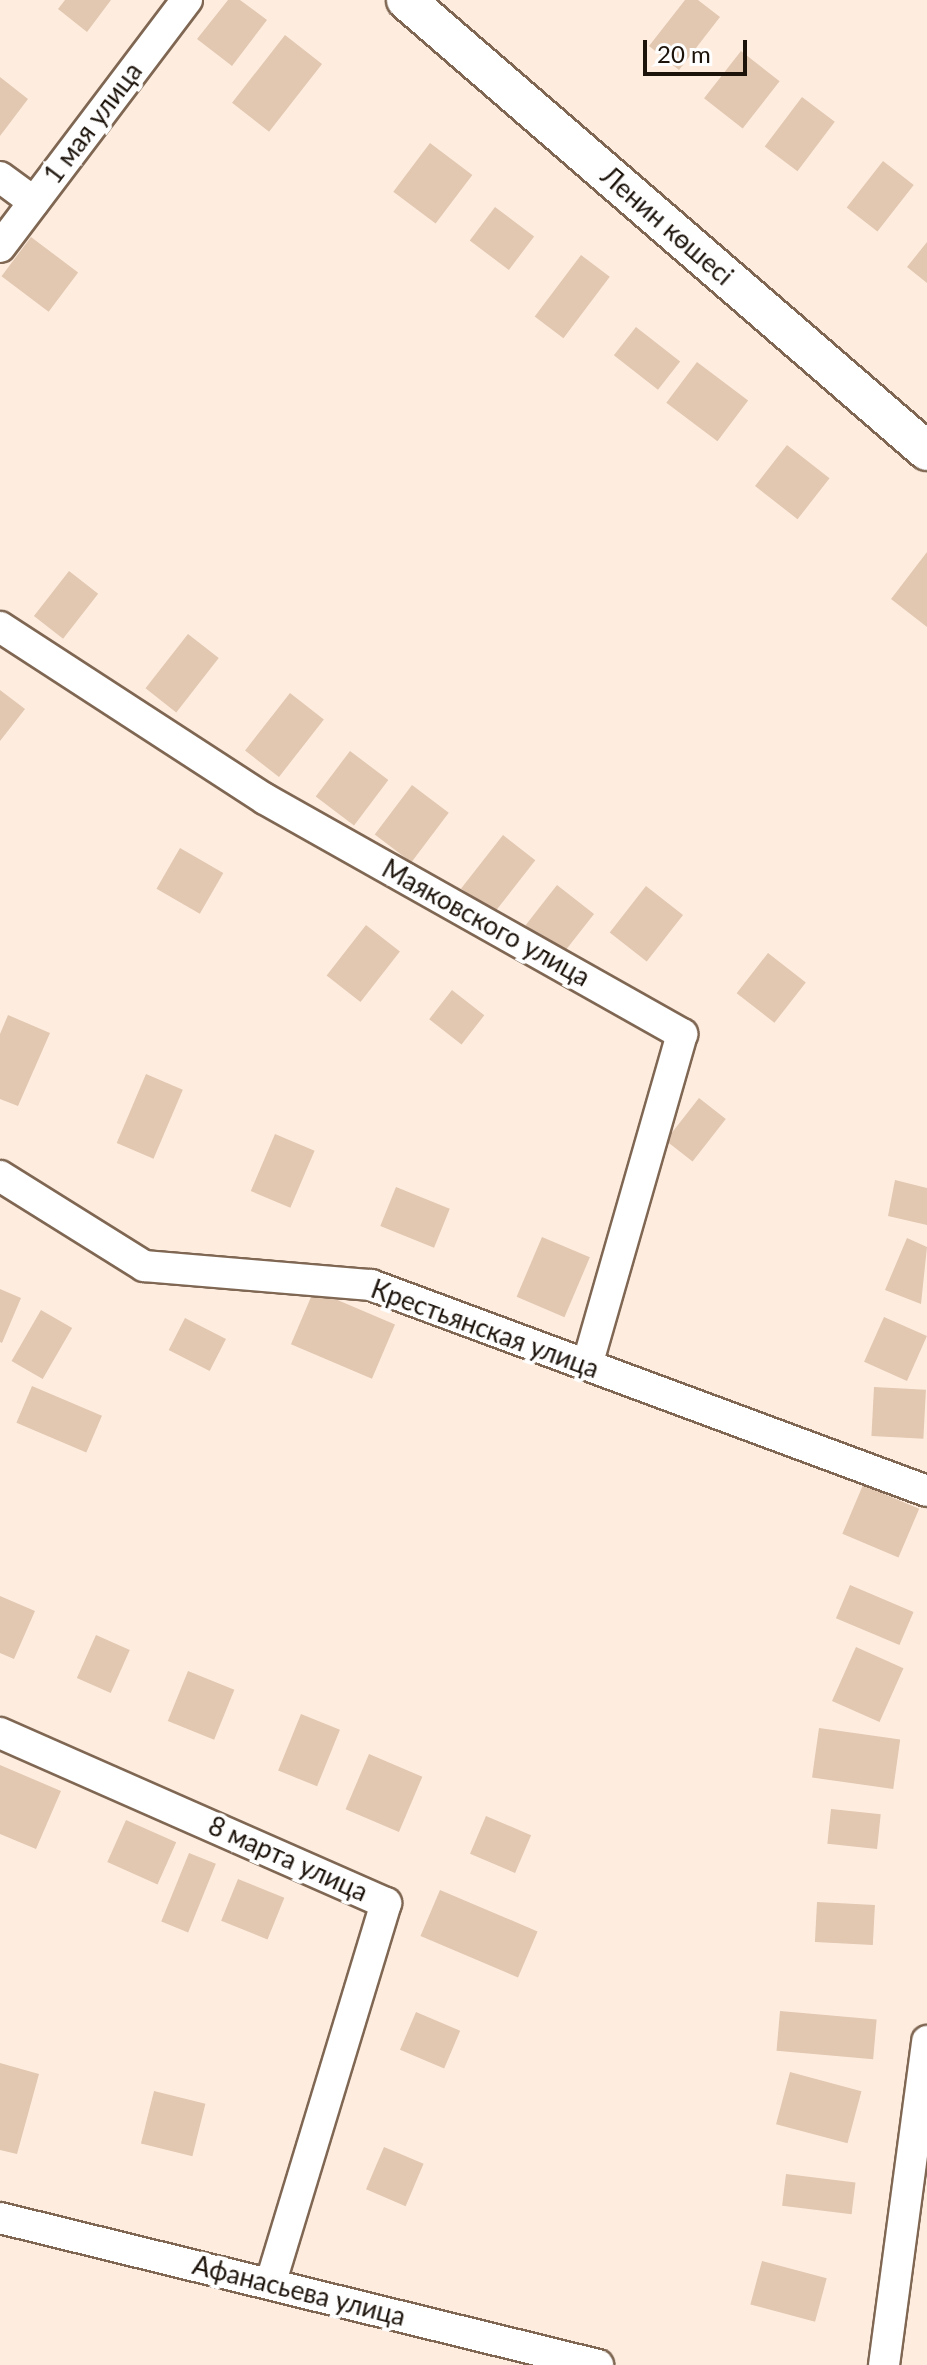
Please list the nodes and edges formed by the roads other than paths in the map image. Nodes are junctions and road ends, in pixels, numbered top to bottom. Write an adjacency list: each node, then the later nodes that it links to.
1 (187, 0): 4 (street, 1 мая улица)
2 (406, 0): 6 (street, Ленин көшесі)
3 (0, 177): 4 (street)
4 (34, 202): 5 (street, 1 мая улица)
5 (0, 247)
6 (927, 451)
7 (0, 627): 9 (street, Маяковского улица)
8 (0, 1176): 9 (street, Крестьянская улица)
9 (587, 1365): 10 (street, Крестьянская улица)
10 (927, 1491)
11 (0, 1733): 14 (street, 8 марта улица)
12 (927, 2041): 16 (street)
13 (0, 2218): 14 (street, Афанасьева улица)
14 (270, 2284): 15 (street, Афанасьева улица)
15 (598, 2365)
16 (884, 2365)

